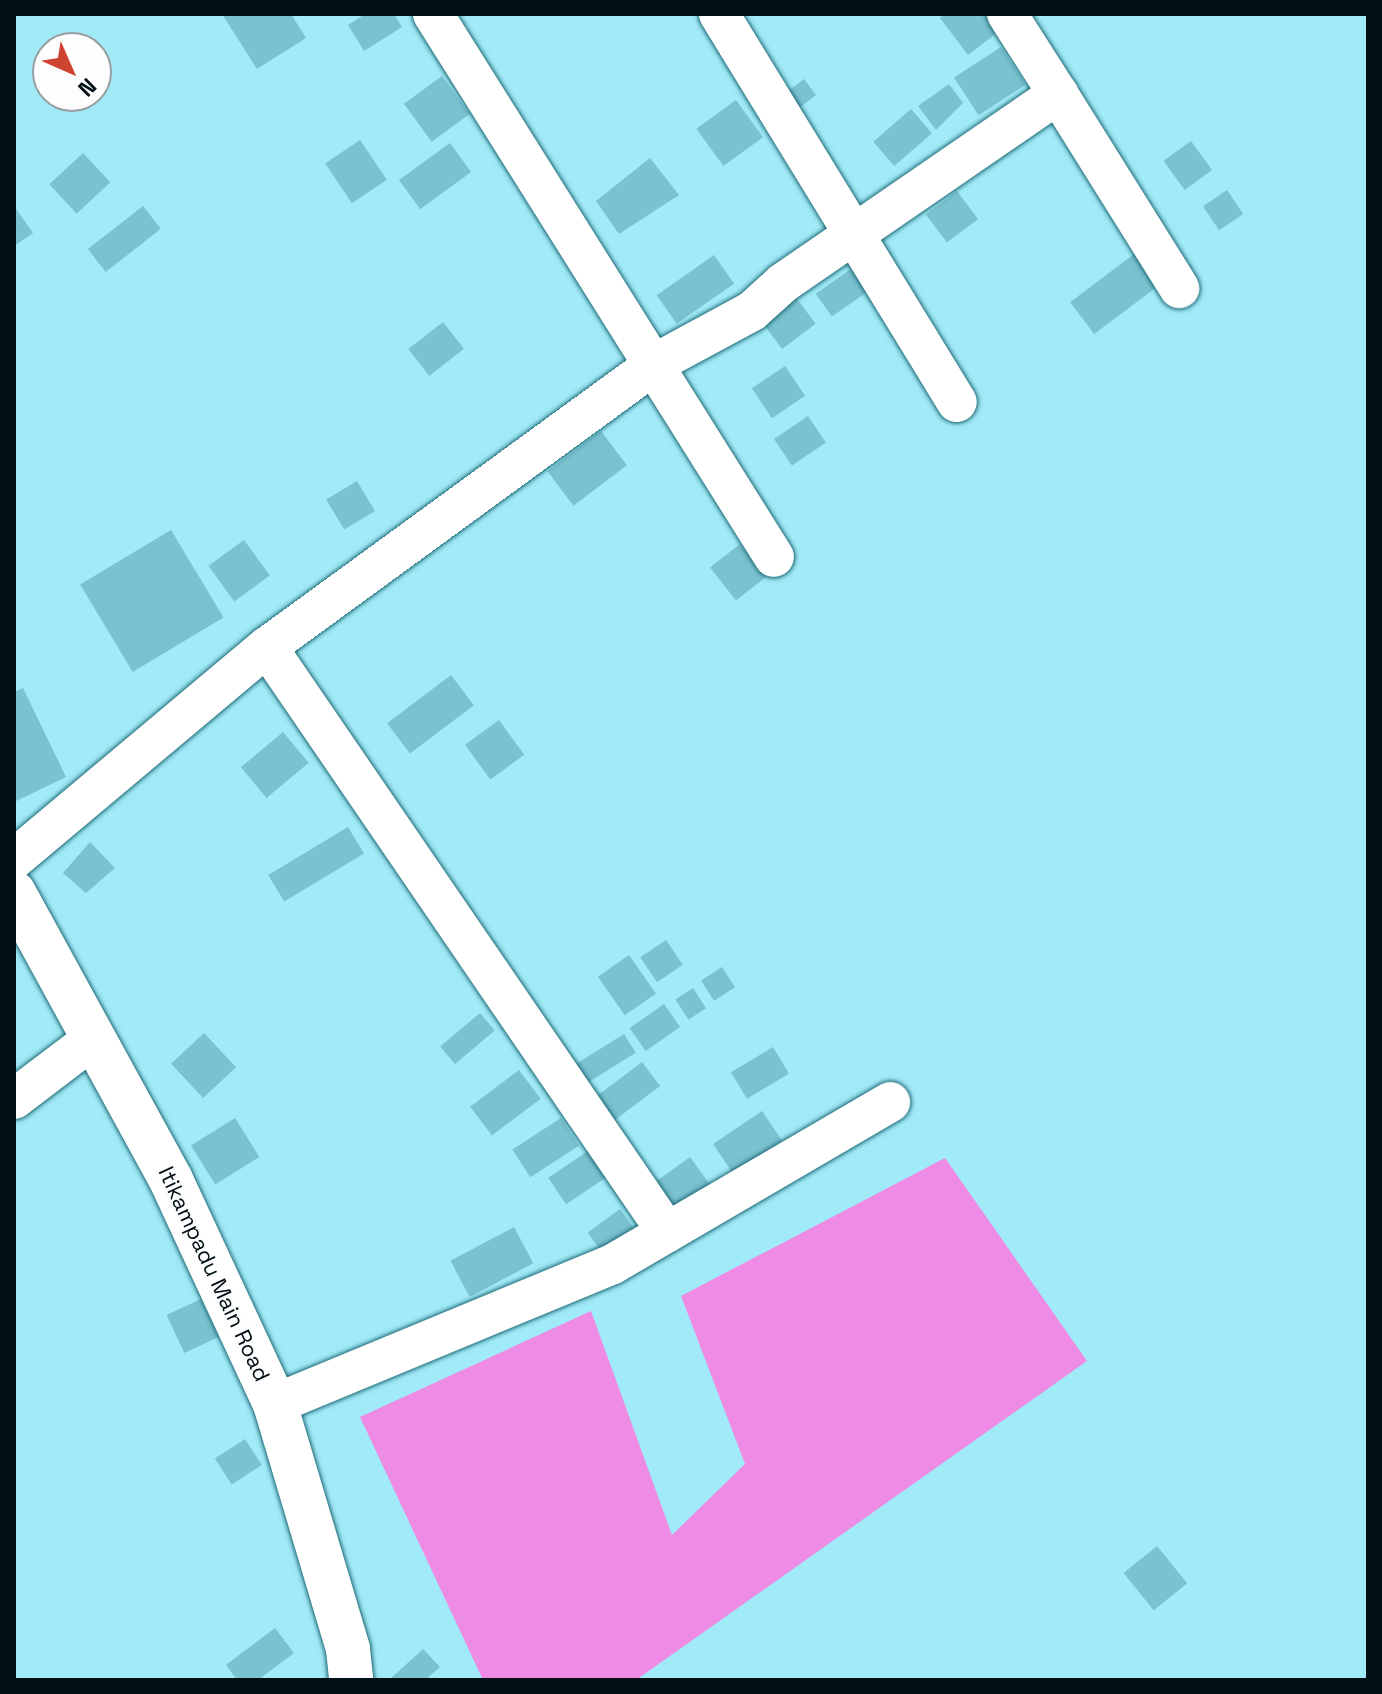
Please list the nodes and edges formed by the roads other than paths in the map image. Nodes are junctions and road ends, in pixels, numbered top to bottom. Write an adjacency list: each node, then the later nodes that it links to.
1 (433, 14): 7 (street)
2 (719, 14): 5 (street)
3 (1007, 14): 4 (street)
4 (1058, 94): 5 (street); 6 (street)
5 (854, 234): 7 (street); 8 (street)
6 (1179, 288)
7 (656, 363): 9 (street); 10 (street)
8 (957, 402)
9 (774, 557)
10 (267, 647): 11 (street); 16 (street)
11 (14, 859)
12 (14, 893): 13 (street, Itikampadu Main Road)
13 (93, 1039): 14 (street); 17 (street, Itikampadu Main Road)
14 (14, 1099)
15 (890, 1102): 16 (street)
16 (667, 1232): 17 (street)
17 (275, 1404): 18 (street, Itikampadu Main Road)
18 (351, 1680)

